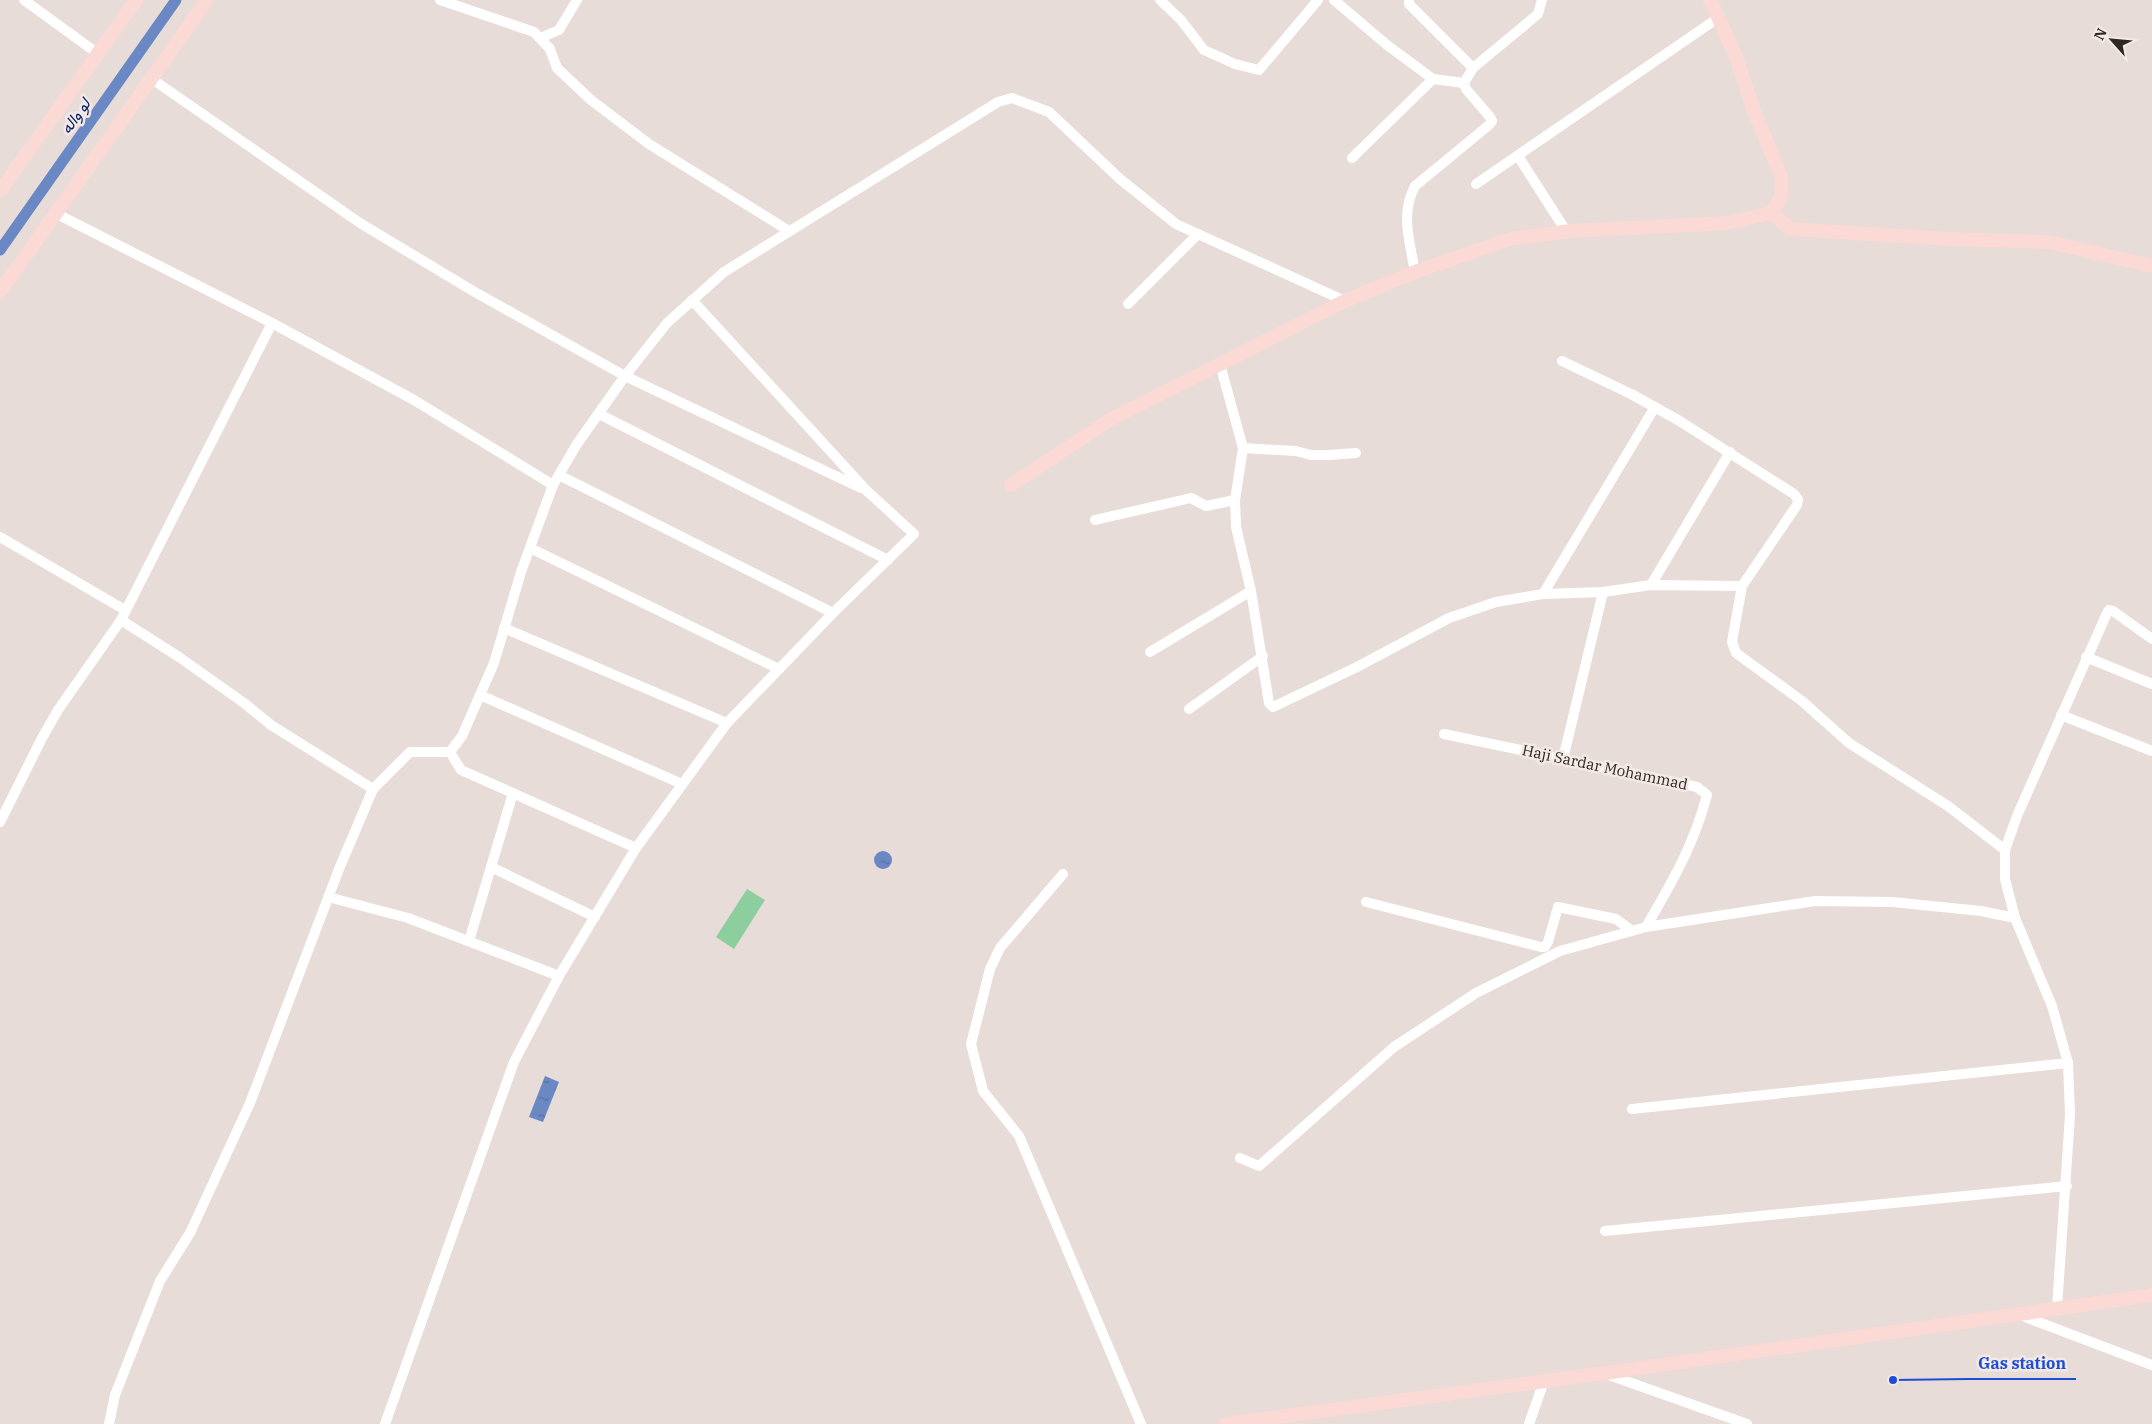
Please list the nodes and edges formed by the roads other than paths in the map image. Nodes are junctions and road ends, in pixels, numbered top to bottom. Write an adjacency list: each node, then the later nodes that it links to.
1 (24, 0): 14 (street)
2 (136, 0): 14 (street)
3 (207, 0): 16 (street)
4 (440, 0): 13 (street)
5 (577, 0): 13 (street)
6 (1160, 0): 7 (street)
7 (1318, 0)
8 (1334, 0): 17 (street)
9 (1409, 0): 15 (street)
10 (1542, 0): 15 (street)
11 (1710, 0): 12 (street)
12 (1718, 18): 19 (street); 24 (street)
13 (540, 38): 25 (street)
14 (97, 53): 22 (street)
15 (1473, 68): 18 (street)
16 (152, 79): 23 (street); 37 (street)
17 (1433, 79): 18 (street); 20 (street)
18 (1464, 83): 29 (street)
19 (1518, 156): 21 (street); 26 (street)
20 (1352, 158)
21 (1476, 184)
22 (0, 190)
23 (54, 212): 30 (street); 34 (street)
24 (1771, 213): 26 (street); 28 (street)
25 (789, 231): 27 (street); 31 (street)
26 (1566, 231): 29 (street)
27 (1198, 234): 32 (street); 33 (street)
28 (2152, 266)
29 (1415, 272): 32 (street)
30 (0, 292)
31 (692, 300): 37 (street); 45 (street)
32 (1345, 301): 36 (street)
33 (1128, 304)
34 (272, 324): 43 (street); 57 (street)
35 (1562, 361): 38 (street)
36 (1220, 364): 40 (street); 44 (street)
37 (625, 376): 39 (street); 45 (street)
38 (1655, 407): 41 (street); 55 (street)
39 (599, 414): 43 (street); 50 (street)
40 (1243, 448): 42 (street); 46 (street)
41 (1730, 452): 51 (street); 52 (street)
42 (1356, 453)
43 (556, 480): 49 (street); 56 (street)
44 (1011, 485)
45 (866, 490): 50 (street)
46 (1235, 500): 47 (street); 53 (street)
47 (1095, 520)
48 (0, 537): 57 (street)
49 (530, 548): 58 (street); 63 (street)
50 (888, 560): 56 (street)
51 (1651, 585): 52 (street); 54 (street)
52 (1742, 586): 78 (street)
53 (1250, 591): 60 (street); 61 (street)
54 (1603, 592): 55 (street); 72 (street)
55 (1542, 594): 61 (street)
56 (833, 613): 63 (street)
57 (123, 615): 74 (street); 76 (street)
58 (504, 628): 65 (street); 68 (street)
59 (2152, 639): 62 (street)
60 (1150, 652)
61 (1263, 656): 66 (street)
62 (2086, 657): 64 (street); 67 (street)
63 (779, 669): 68 (street)
64 (2152, 684)
65 (480, 695): 71 (street); 73 (street)
66 (1189, 709)
67 (2061, 715): 70 (street); 78 (street)
68 (727, 723): 73 (street)
69 (1444, 734): 72 (street, Haji Sardar Mohammad)
70 (2152, 751)
71 (450, 752): 74 (street); 75 (street)
72 (1563, 759): 85 (street, Haji Sardar Mohammad)
73 (682, 784): 77 (street)
74 (373, 789): 81 (street)
75 (513, 793): 77 (street); 79 (street)
76 (0, 822)
77 (636, 848): 83 (street)
78 (2005, 850): 84 (street)
79 (491, 867): 83 (street); 87 (street)
80 (1063, 874): 102 (street)
81 (328, 897): 87 (street); 100 (street)
82 (1366, 902): 86 (street)
83 (594, 917): 88 (street)
84 (2014, 918): 85 (street); 89 (street)
85 (1646, 927): 86 (street)
86 (1631, 930): 91 (street)
87 (469, 941): 88 (street)
88 (559, 976): 101 (street)
89 (2068, 1062): 90 (street); 92 (street)
90 (1632, 1109)
91 (1240, 1158)
92 (2067, 1186): 93 (street); 95 (street)
93 (1605, 1231)
94 (2152, 1295): 95 (street)
95 (2057, 1308): 96 (street)
96 (2020, 1315): 97 (street); 98 (street)
97 (2152, 1365)
98 (1605, 1373): 99 (street); 105 (street)
99 (1544, 1381): 103 (street); 104 (street)
100 (109, 1424)
101 (385, 1424)
102 (1141, 1424)
103 (1225, 1424)
104 (1529, 1424)
105 (1747, 1424)

